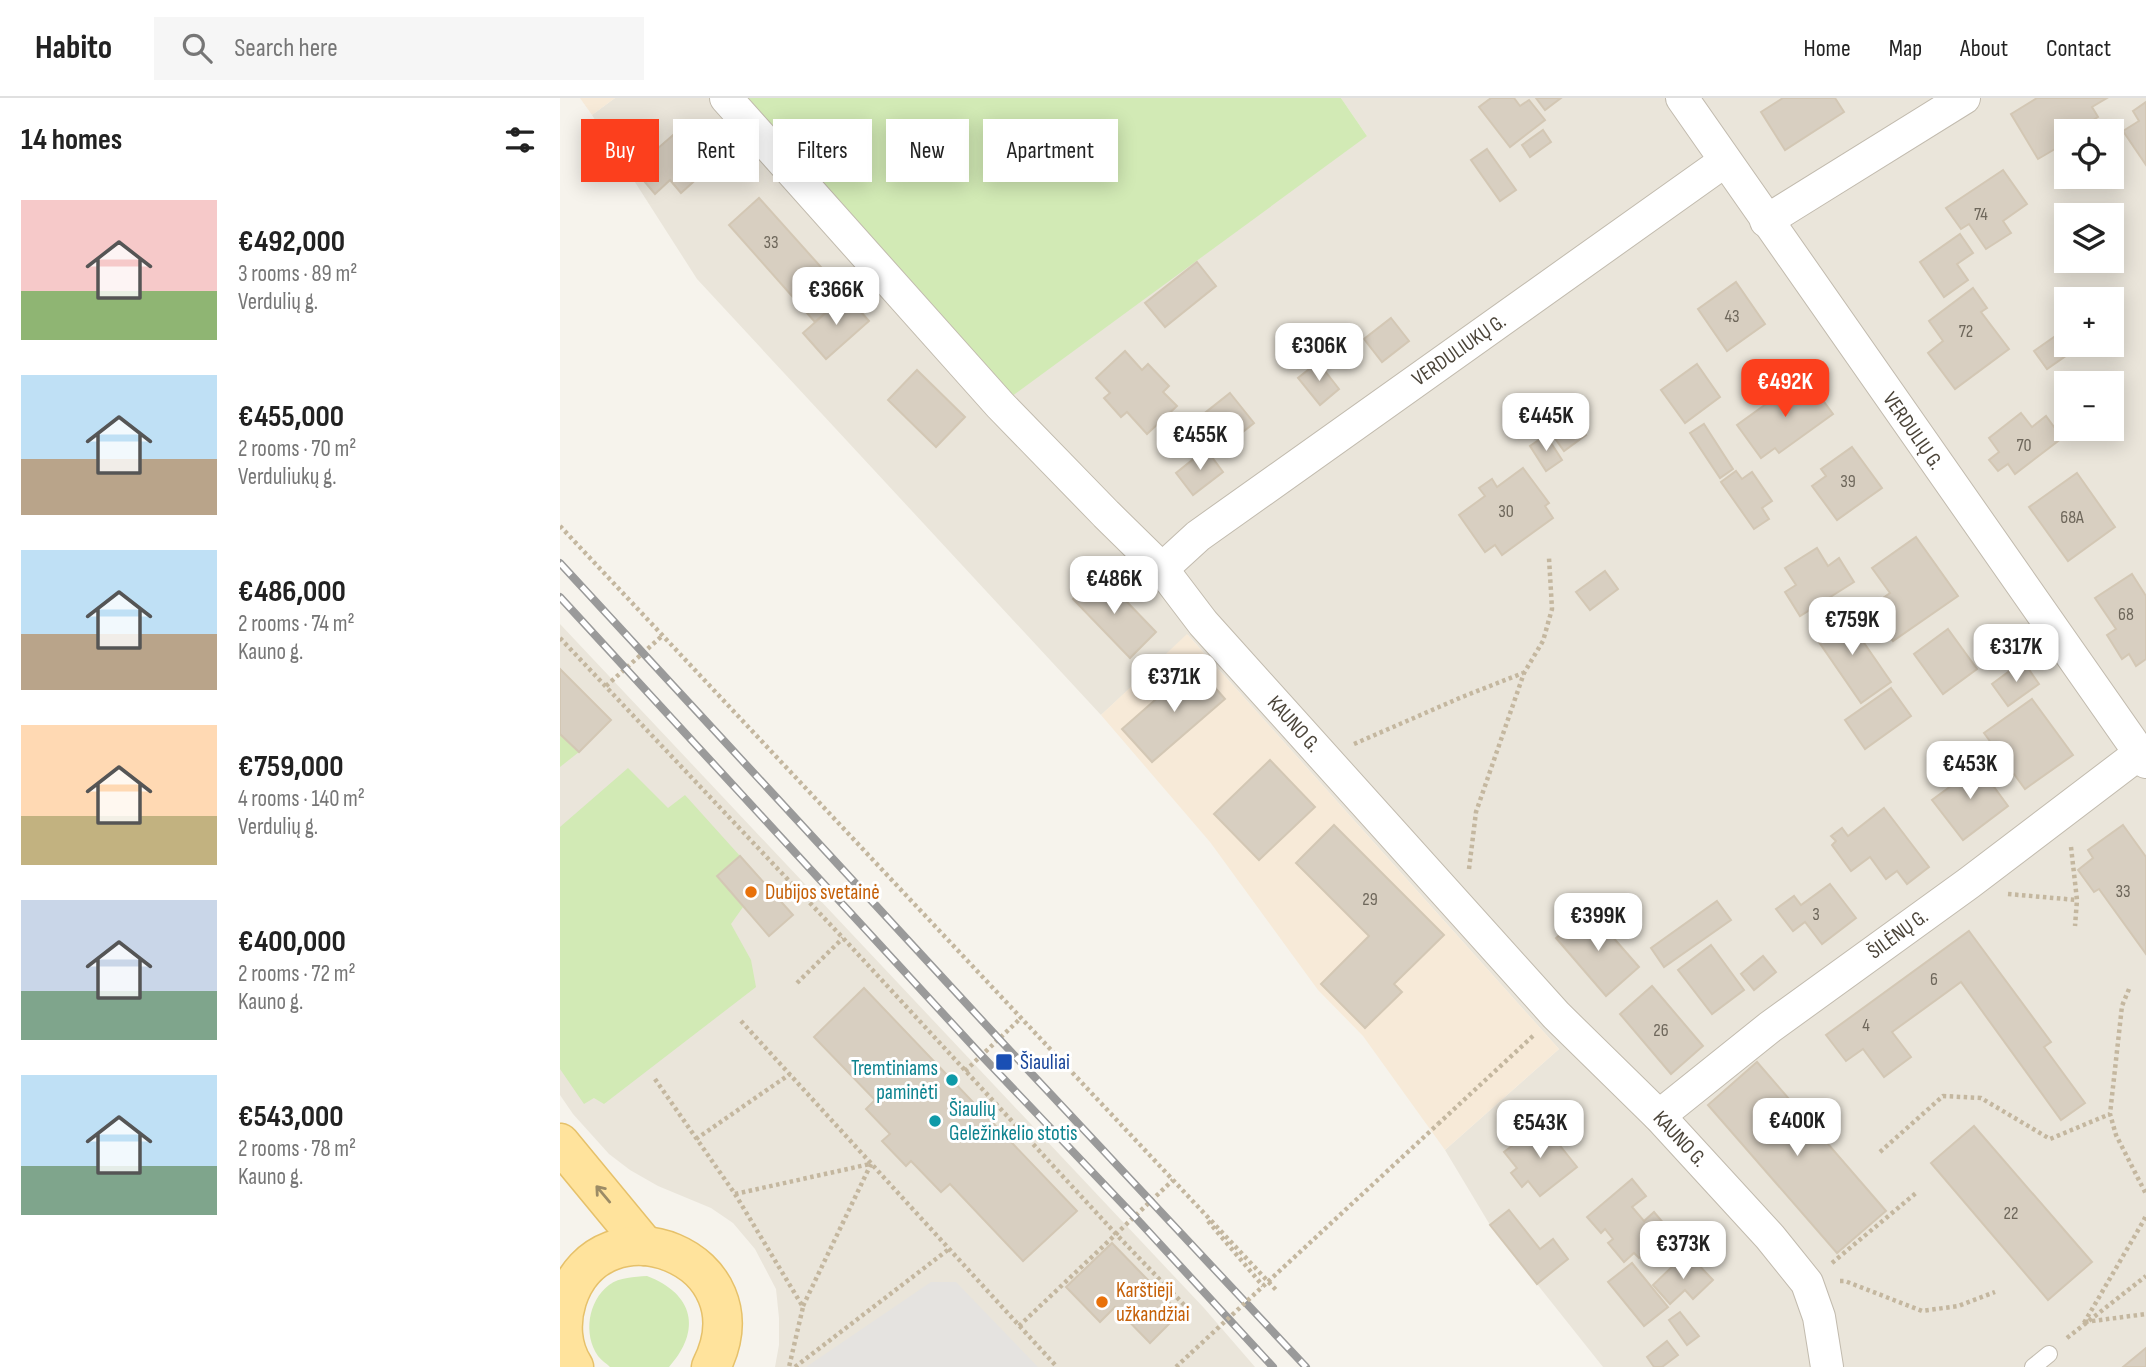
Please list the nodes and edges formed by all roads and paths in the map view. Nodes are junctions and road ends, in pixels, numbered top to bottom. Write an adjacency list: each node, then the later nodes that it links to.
1 (726, 98): 8 (street, KAUNO G.)
2 (1682, 98): 4 (street, VERDULIŲ G.)
3 (1964, 98): 5 (street)
4 (1725, 161): 5 (street, VERDULIŲ G.); 8 (street, VERDULIUKŲ G.)
5 (1766, 221): 14 (street, VERDULIŲ G.)
6 (560, 526): 9 (path)
7 (1549, 558): 11 (path)
8 (1162, 569): 13 (street, KAUNO G.)
9 (663, 636): 12 (path); 23 (path)
10 (560, 639): 12 (path)
11 (1524, 673): 13 (path); 18 (path)
12 (606, 687): 20 (path)
13 (1323, 757): 18 (street, KAUNO G.)
14 (2143, 758): 15 (street, ŠILĖNŲ G.)
15 (2067, 809): 17 (path); 30 (street, ŠILĖNŲ G.)
16 (2000, 893): 17 (path)
17 (2077, 900): 19 (path)
18 (1456, 906): 30 (street, KAUNO G.)
19 (2075, 926)
20 (843, 938): 21 (path); 26 (path)
21 (797, 982)
22 (2129, 989): 29 (path)
23 (1021, 1018): 26 (path); 35 (path)
24 (741, 1021): 27 (path)
25 (1534, 1036): 46 (path, bridge)
26 (965, 1071): 40 (path)
27 (790, 1074): 31 (path); 34 (path)
28 (655, 1079): 31 (path)
29 (2110, 1114): 33 (path); 38 (path)
30 (1659, 1116): 44 (street, KAUNO G.)
31 (696, 1139): 36 (path)
32 (560, 1143): 41 (main road, one-way to 32)
33 (1880, 1152)
34 (871, 1164): 36 (path); 42 (path); 49 (path)
35 (1172, 1180): 40 (path); 46 (path); 47 (path)
36 (734, 1194): 49 (path)
37 (1916, 1194): 44 (path)
38 (2146, 1194)
39 (2146, 1215): 52 (path)
40 (1116, 1234): 50 (path); 53 (path)
41 (645, 1245): 45 (main road); 56 (main road)
42 (949, 1249): 53 (path); 58 (path)
43 (2146, 1276): 52 (path)
44 (1807, 1283): 48 (path); 61 (street, KAUNO G.)
45 (565, 1284): 55 (main road)
46 (1263, 1286): 60 (path, bridge)
47 (1277, 1291)
48 (1995, 1292)
49 (803, 1307): 57 (path)
50 (1189, 1310)
51 (2146, 1314): 52 (path)
52 (2084, 1322): 54 (path)
53 (1019, 1326): 59 (path)
54 (2049, 1354): 62 (lane)
55 (574, 1367)
56 (711, 1367)
57 (789, 1367)
58 (795, 1367)
59 (1057, 1367)
60 (1176, 1367)
61 (1827, 1367)
62 (2033, 1367)

